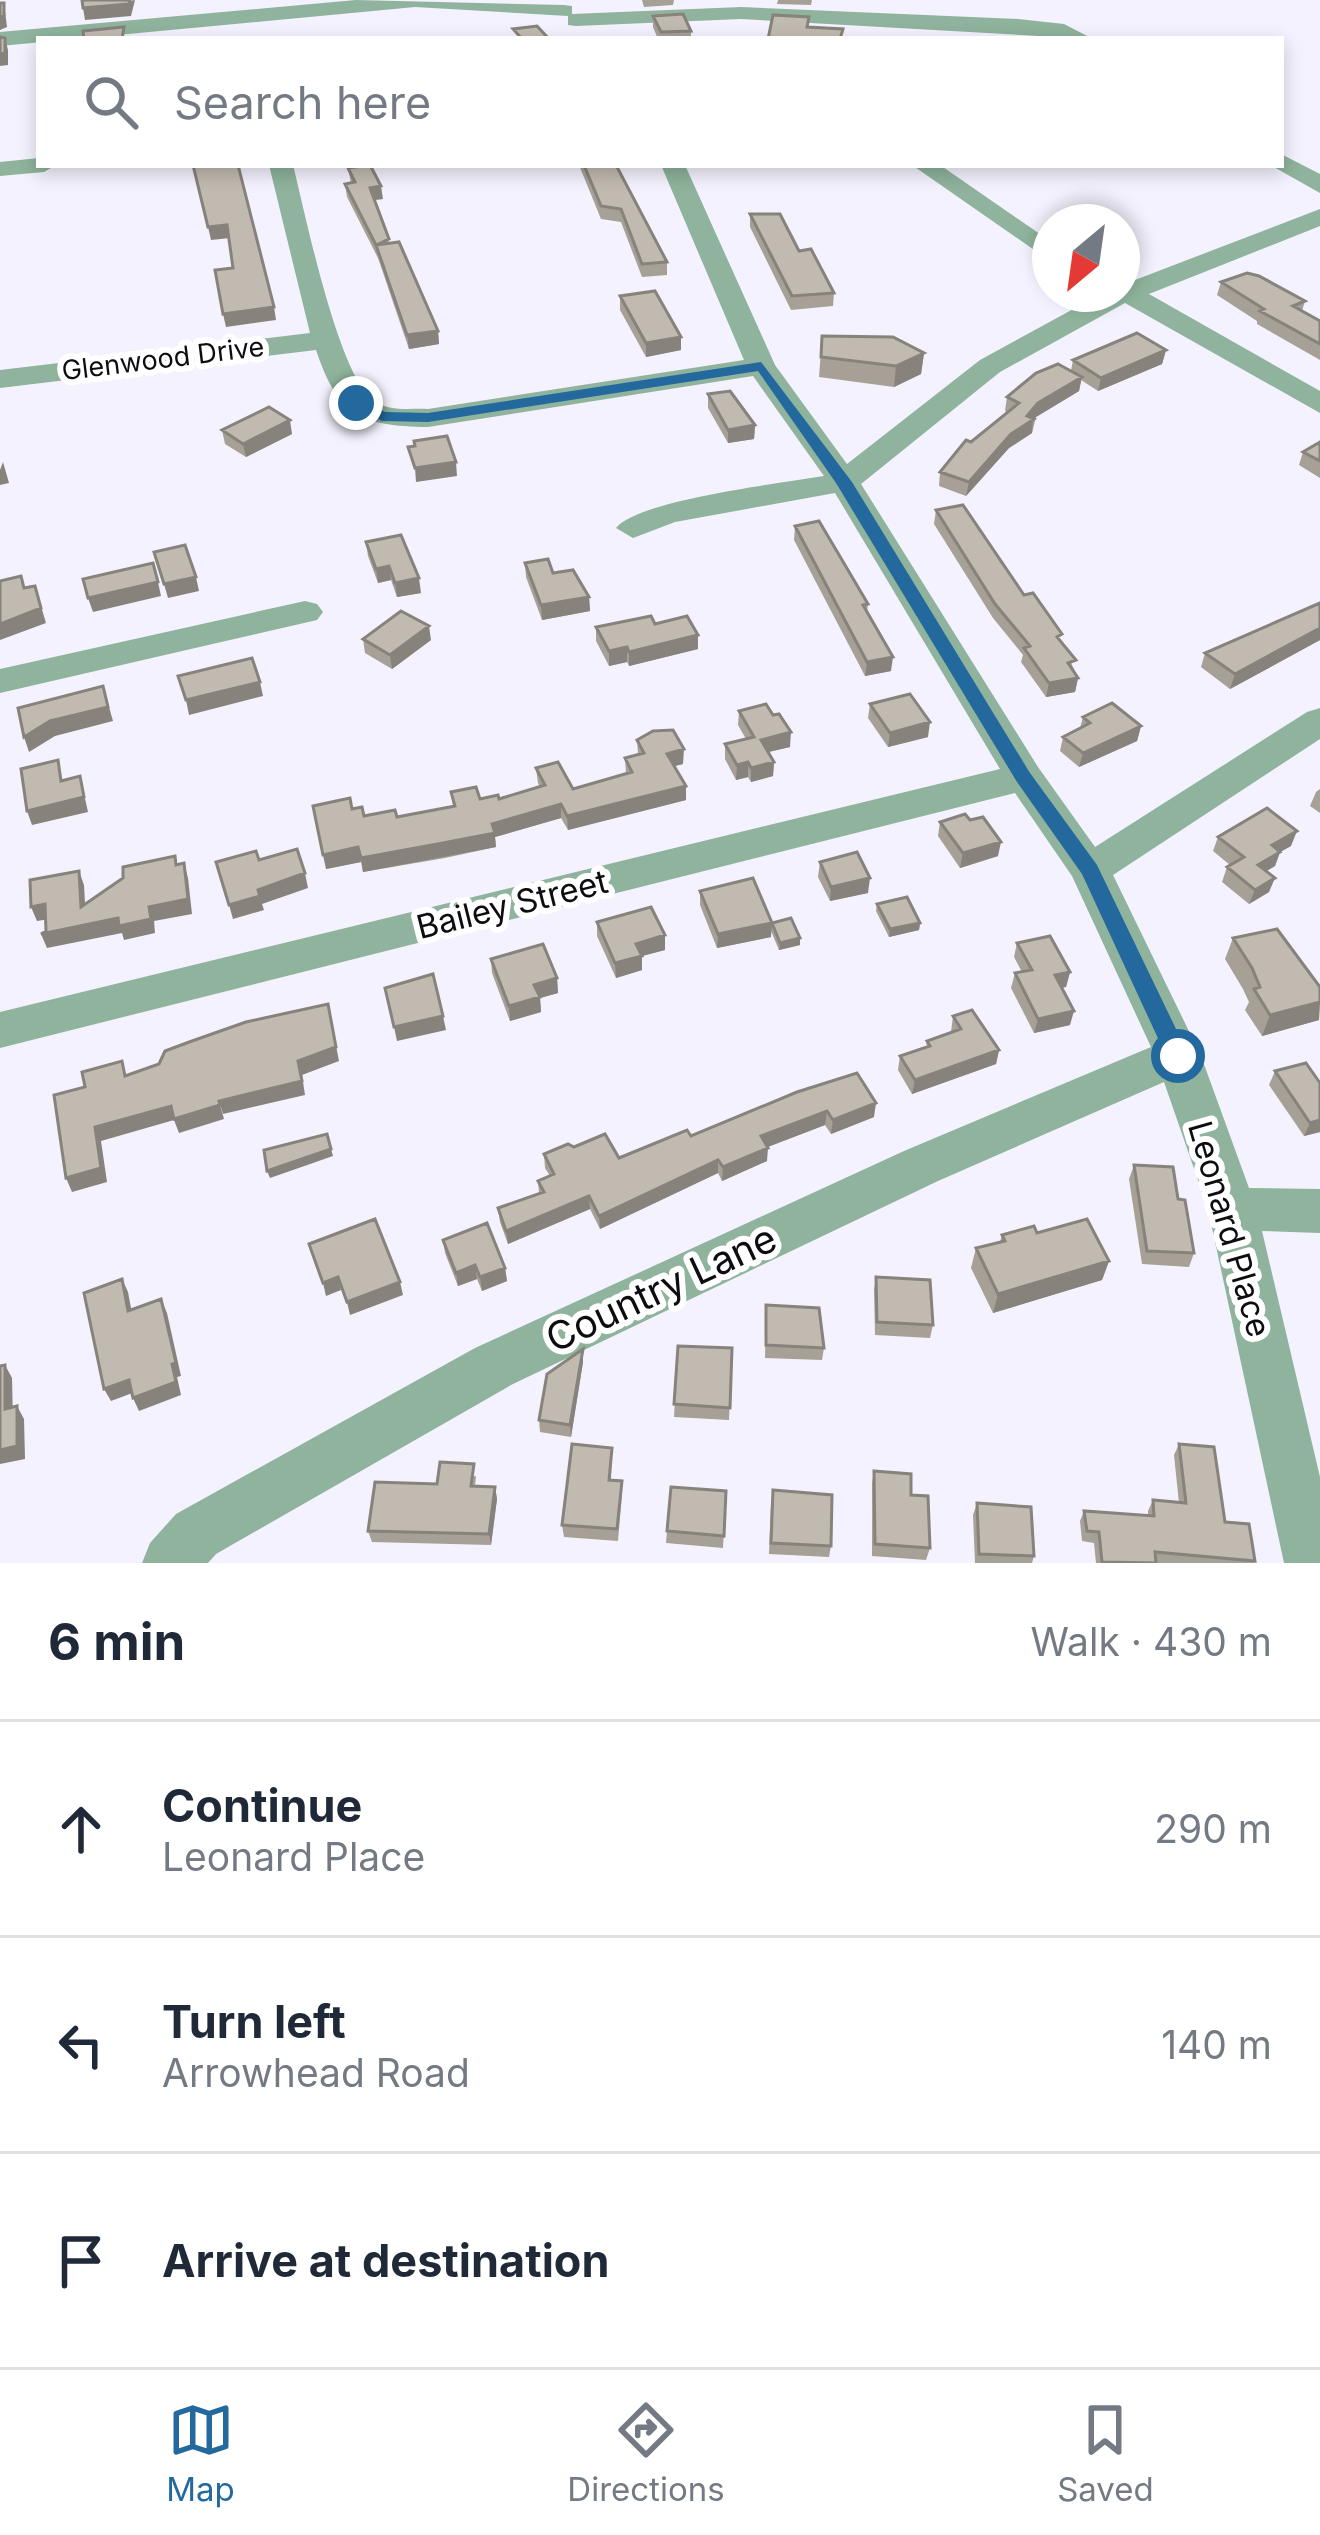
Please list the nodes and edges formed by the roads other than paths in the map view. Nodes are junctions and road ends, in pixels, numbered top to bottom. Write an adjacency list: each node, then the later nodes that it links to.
1 (571, 17): 2 (street); 3 (street)
2 (1074, 36)
3 (0, 40)
4 (1284, 163): 10 (street)
5 (36, 166): 9 (street)
6 (282, 168): 16 (street)
7 (674, 168): 17 (street, Leonard Place)
8 (928, 168): 12 (street)
9 (0, 170)
10 (1320, 185)
11 (1320, 217): 13 (street)
12 (1032, 240)
13 (1140, 286)
14 (1140, 307): 19 (street)
15 (1087, 312): 20 (street)
16 (326, 340): 17 (street); 18 (street, Glenwood Drive)
17 (761, 366): 20 (street, Leonard Place)
18 (0, 379)
19 (1320, 404)
20 (844, 482): 21 (street); 25 (street, Leonard Place)
21 (633, 528)
22 (305, 612): 23 (street)
23 (0, 681)
24 (1320, 721): 26 (street)
25 (1024, 778): 26 (street, Leonard Place); 27 (street, Bailey Street)
26 (1090, 870): 28 (street, Leonard Place)
27 (0, 1030)
28 (1178, 1056): 29 (street, Leonard Place); 31 (street, Country Lane)
29 (1232, 1209): 30 (street); 32 (street, Leonard Place)
30 (1320, 1211)
31 (170, 1563)
32 (1312, 1563)

